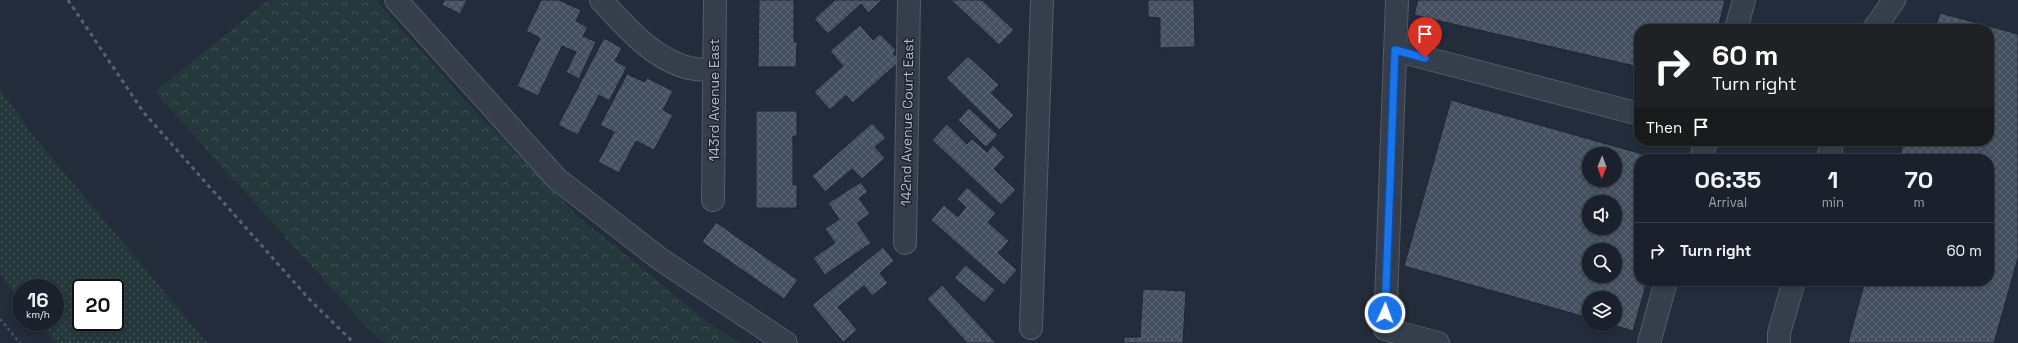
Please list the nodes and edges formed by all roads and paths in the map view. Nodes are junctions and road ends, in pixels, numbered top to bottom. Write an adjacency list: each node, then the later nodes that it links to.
1 (396, 0): 22 (street)
2 (601, 0): 12 (street)
3 (715, 0): 12 (street, 143rd Avenue East)
4 (908, 0): 15 (street, 142nd Avenue Court East)
5 (1042, 0): 19 (street)
6 (1397, 0): 11 (street)
7 (1744, 0): 9 (street)
8 (1894, 0): 10 (street)
9 (1737, 24)
10 (1877, 24)
11 (1395, 50): 13 (street); 20 (street)
12 (713, 70): 14 (street, 143rd Avenue East)
13 (1634, 113)
14 (713, 200)
15 (905, 243)
16 (1665, 286): 24 (street)
17 (1793, 286): 25 (street)
18 (0, 319): 21 (path)
19 (1031, 328)
20 (1384, 336): 23 (street)
21 (20, 343)
22 (786, 343)
23 (1438, 343)
24 (1649, 343)
25 (1779, 343)

